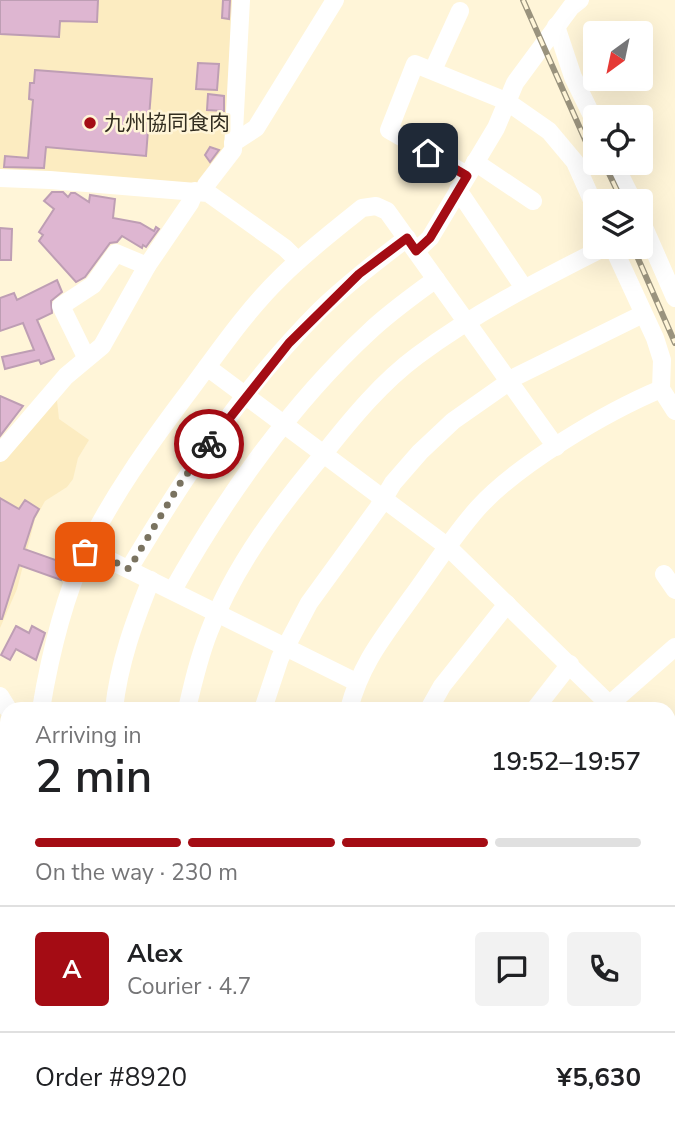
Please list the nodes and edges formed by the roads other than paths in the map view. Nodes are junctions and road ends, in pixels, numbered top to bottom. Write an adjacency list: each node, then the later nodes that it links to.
1 (241, 0): 9 (street)
2 (335, 0): 9 (street)
3 (580, 0): 5 (street)
4 (460, 11): 6 (street)
5 (556, 26): 7 (street); 8 (street)
6 (433, 70): 7 (street); 10 (street)
7 (506, 101): 10 (street); 12 (street)
8 (587, 105)
9 (233, 143): 13 (street)
10 (467, 176): 14 (street); 15 (street); 22 (street)
11 (0, 178): 13 (street)
12 (587, 189)
13 (199, 192): 19 (street); 20 (street)
14 (533, 201)
15 (412, 245): 19 (street); 21 (street); 30 (street)
16 (653, 248): 23 (street)
17 (583, 258): 22 (street)
18 (618, 259): 24 (street)
19 (298, 261): 27 (street)
20 (146, 266): 26 (street); 26 (street)
21 (436, 279): 25 (street); 32 (street)
22 (524, 288): 25 (street)
23 (675, 298)
24 (643, 314): 28 (street); 29 (street)
25 (468, 322): 28 (street); 35 (street)
26 (86, 357): 34 (street)
27 (207, 367): 30 (street); 38 (street)
28 (510, 380): 33 (street); 36 (street)
29 (661, 389): 31 (street); 33 (street)
30 (246, 396): 32 (street); 39 (street)
31 (675, 411)
32 (285, 424): 35 (street); 42 (street)
33 (556, 447): 37 (street)
34 (0, 453)
35 (324, 453): 36 (street); 45 (street)
36 (384, 497): 37 (street); 46 (street)
37 (448, 547): 44 (street); 49 (street)
38 (87, 548): 39 (street); 50 (street)
39 (129, 569): 41 (street)
40 (664, 575): 43 (street)
41 (151, 580): 42 (street); 51 (street)
42 (173, 590): 45 (street)
43 (675, 590)
44 (507, 604): 48 (street); 55 (street)
45 (217, 612): 46 (street); 52 (street)
46 (286, 646): 49 (street); 53 (street)
47 (673, 653): 58 (street)
48 (570, 664): 56 (street); 57 (street)
49 (356, 682): 54 (street)
50 (42, 702)
51 (115, 702)
52 (189, 702)
53 (264, 702)
54 (351, 702)
55 (433, 702)
56 (540, 702)
57 (607, 702)
58 (618, 702)

